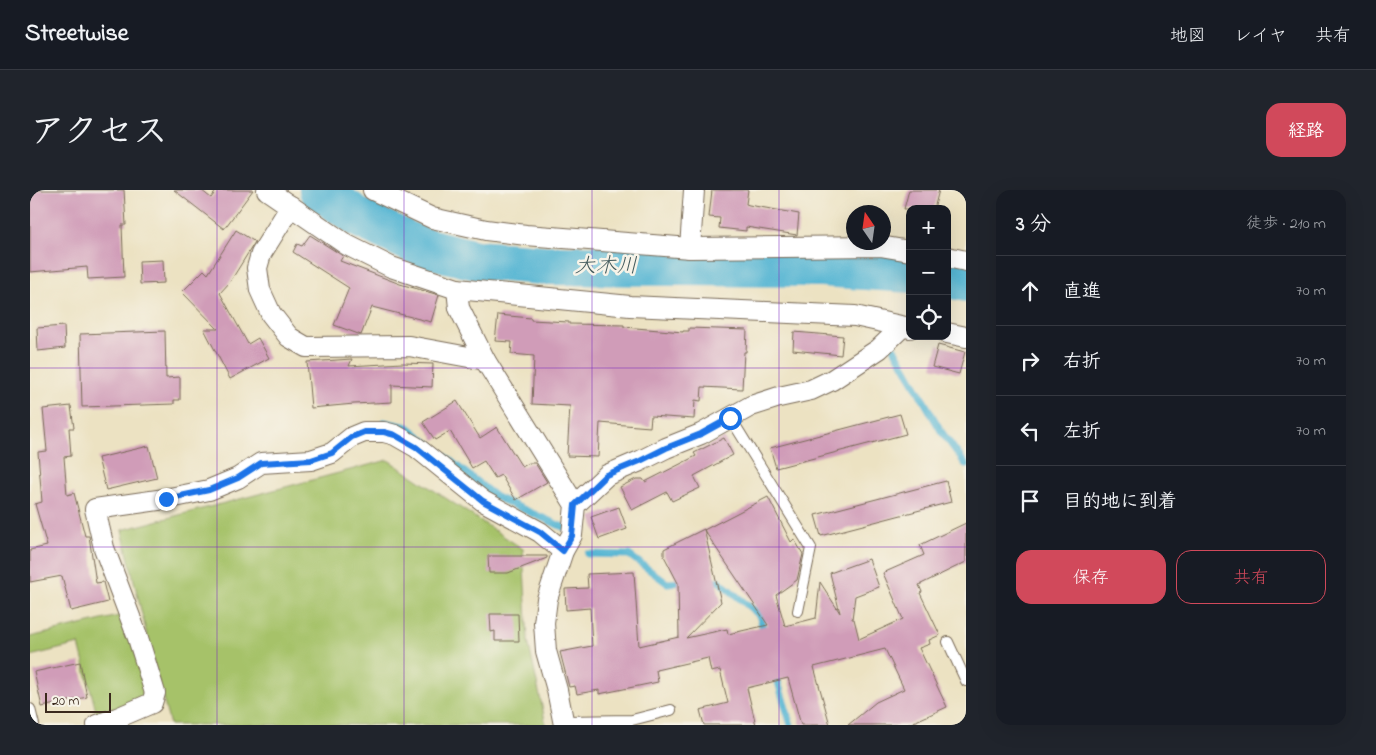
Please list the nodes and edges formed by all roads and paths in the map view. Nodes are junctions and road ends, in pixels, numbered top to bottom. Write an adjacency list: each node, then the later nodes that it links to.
1 (267, 190): 4 (street)
2 (373, 190): 5 (street)
3 (694, 190): 5 (street)
4 (291, 206): 9 (street); 13 (street)
5 (690, 248): 6 (street)
6 (906, 249)
7 (951, 258): 8 (street)
8 (966, 261)
9 (457, 289): 10 (street); 13 (street)
10 (906, 327): 14 (street)
11 (951, 334): 12 (street)
12 (966, 337)
13 (485, 360): 15 (street)
14 (730, 418): 15 (street); 17 (lane)
15 (575, 505): 16 (street)
16 (563, 551): 22 (street); 24 (street)
17 (798, 611)
18 (948, 642): 19 (lane)
19 (966, 681)
20 (30, 709): 23 (lane)
21 (671, 710): 22 (lane)
22 (564, 723)
23 (34, 725)
24 (97, 725)

